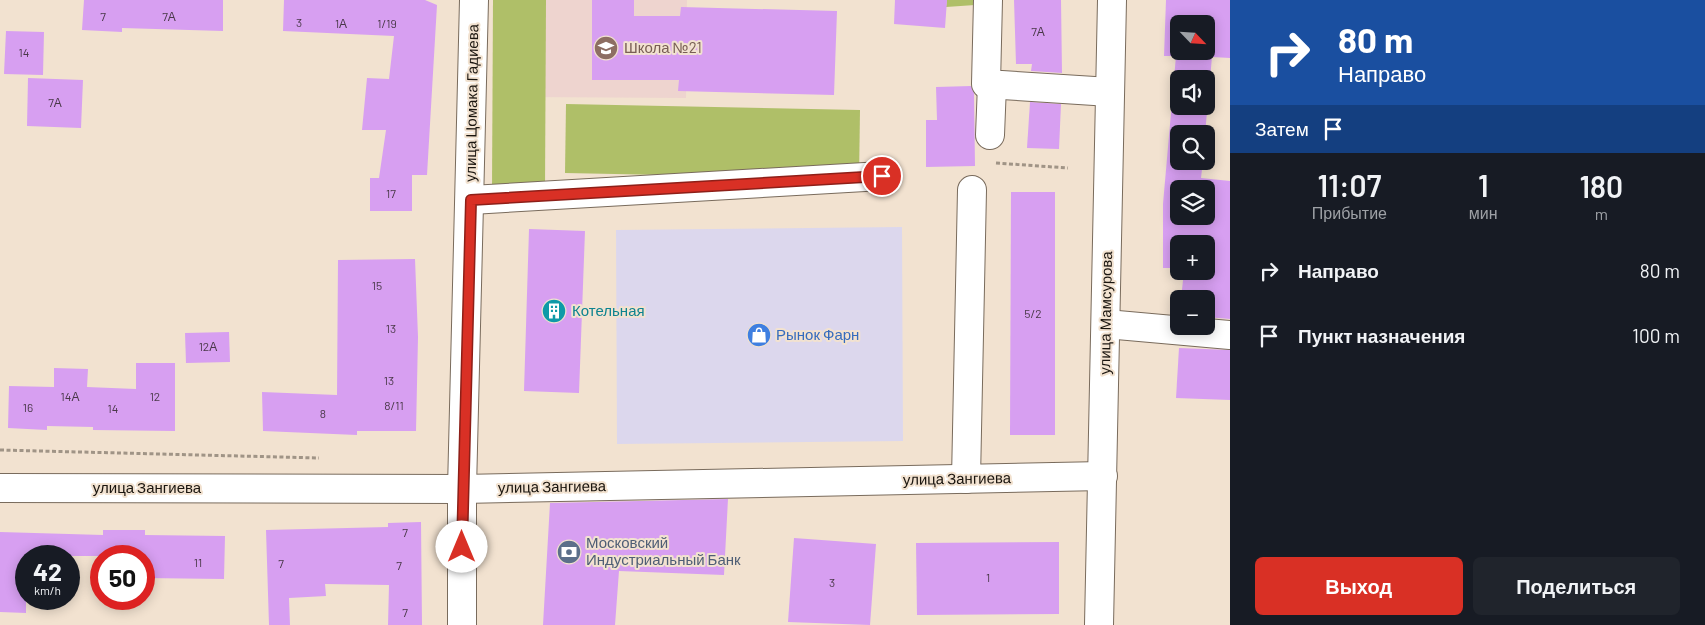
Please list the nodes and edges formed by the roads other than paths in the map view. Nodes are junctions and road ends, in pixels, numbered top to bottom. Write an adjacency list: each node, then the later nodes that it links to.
1 (474, 0): 9 (street, улица Цомака Гадиева)
2 (988, 0): 4 (street)
3 (1112, 0): 5 (street, улица Мамсурова)
4 (992, 85): 5 (street); 6 (street)
5 (1110, 92): 10 (street, улица Мамсурова)
6 (990, 135)
7 (882, 176): 9 (street)
8 (972, 190): 13 (street)
9 (471, 200): 15 (street, улица Цомака Гадиева)
10 (1106, 324): 11 (street); 12 (street, улица Мамсурова)
11 (1230, 335)
12 (1103, 476): 13 (street, улица Зангиева); 17 (street, улица Мамсурова)
13 (966, 479): 15 (street, улица Зангиева)
14 (0, 488): 15 (street, улица Зангиева)
15 (462, 489): 16 (street, улица Цомака Гадиева)
16 (462, 625)
17 (1099, 625)

